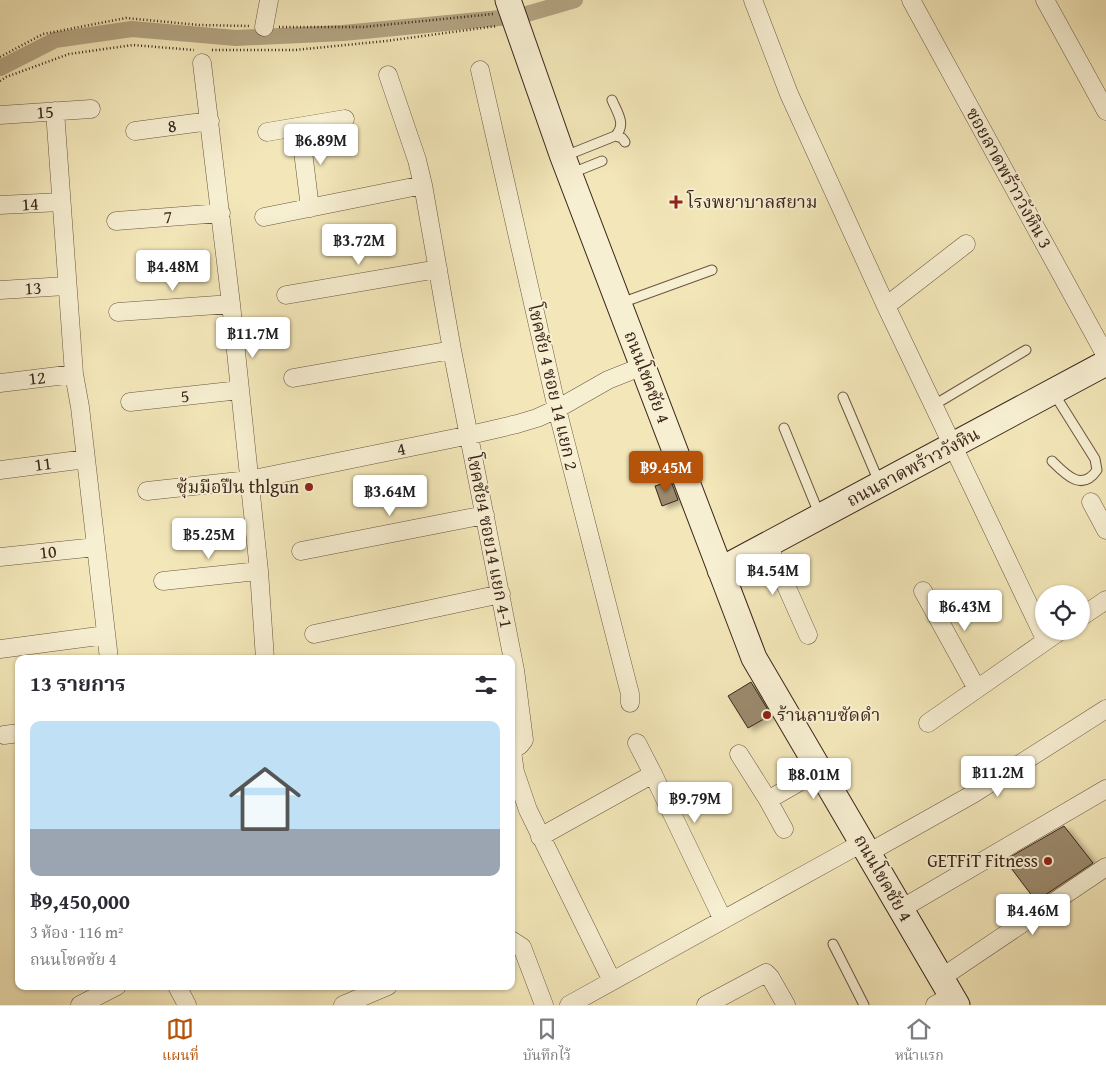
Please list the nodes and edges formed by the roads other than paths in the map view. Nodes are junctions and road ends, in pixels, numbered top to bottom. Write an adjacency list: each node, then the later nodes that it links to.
1 (269, 0): 6 (street)
2 (753, 0): 39 (street)
3 (911, 0): 43 (street, ซอยลาดพร้าววังหิน 3)
4 (1045, 0): 13 (street)
5 (513, 14): 23 (main road, ถนนโชคชัย 4)
6 (264, 26)
7 (205, 55): 16 (street)
8 (480, 70): 54 (street, โชคชัย 4 ซอย 14 แยก 2)
9 (388, 75): 24 (street, โชคชัย4 ซอย14 แยก 4-1)
10 (612, 100): 20 (lane)
11 (90, 109): 12 (street, 15)
12 (55, 111): 14 (street, 15); 25 (street)
13 (1106, 111)
14 (0, 115)
15 (346, 119): 17 (street)
16 (210, 121): 18 (street, 8); 28 (street)
17 (300, 127): 19 (street); 27 (street)
18 (135, 131)
19 (267, 132)
20 (616, 136): 21 (lane); 23 (lane)
21 (625, 142)
22 (602, 161): 23 (lane)
23 (567, 166): 38 (main road, ถนนโชคชัย 4)
24 (423, 185): 27 (street); 32 (street, โชคชัย4 ซอย14 แยก 4-1)
25 (60, 202): 26 (street, 14); 34 (street)
26 (0, 205)
27 (310, 208): 29 (street)
28 (221, 213): 30 (street, 7); 37 (street)
29 (264, 217)
30 (116, 222)
31 (966, 244): 39 (street)
32 (438, 269): 36 (street); 41 (street, โชคชัย4 ซอย14 แยก 4-1)
33 (712, 270): 38 (lane)
34 (66, 286): 35 (street, 13); 46 (street)
35 (0, 290)
36 (286, 295)
37 (231, 304): 40 (street); 49 (street)
38 (619, 304): 45 (main road, ถนนโชคชัย 4)
39 (886, 306): 53 (street)
40 (118, 312)
41 (452, 350): 47 (street); 56 (street, โชคชัย4 ซอย14 แยก 4-1)
42 (1026, 350): 53 (lane)
43 (1106, 356)
44 (1106, 363): 50 (main road, ถนนลาดพร้าววังหิน)
45 (643, 366): 54 (street, 4); 72 (main road, ถนนโชคชัย 4)
46 (74, 374): 48 (street, 12); 58 (street)
47 (293, 378)
48 (0, 383)
49 (240, 390): 52 (street, 5); 61 (street)
50 (1053, 391): 57 (main road, ถนนลาดพร้าววังหิน); 59 (lane)
51 (843, 397): 62 (lane)
52 (130, 402)
53 (934, 405): 57 (street)
54 (556, 409): 56 (street, 4); 90 (street, โชคชัย 4 ซอย 14 แยก 2)
55 (784, 428): 66 (lane)
56 (470, 435): 61 (street, 4); 65 (street, โชคชัย4 ซอย14 แยก 4-1)
57 (953, 445): 62 (main road, ถนนลาดพร้าววังหิน); 78 (street)
58 (86, 459): 60 (street, 11); 69 (street)
59 (1052, 461)
60 (0, 470)
61 (248, 480): 63 (street, 4); 73 (street)
62 (880, 484): 66 (main road, ถนนลาดพร้าววังหิน)
63 (147, 491)
64 (1090, 502): 67 (street)
65 (485, 515): 70 (street); 76 (street, โชคชัย4 ซอย14 แยก 4-1)
66 (820, 516): 68 (main road, ถนนลาดพร้าววังหิน)
67 (1106, 530)
68 (768, 545): 72 (main road, ถนนลาดพร้าววังหิน); 82 (street)
69 (96, 547): 71 (street, 10); 81 (street)
70 (301, 552)
71 (0, 557)
72 (720, 570): 97 (main road, ถนนโชคชัย 4)
73 (259, 571): 74 (street); 86 (street)
74 (163, 581)
75 (923, 591): 89 (street)
76 (501, 594): 80 (street); 87 (street, โชคชัย4 ซอย14 แยก 4-1)
77 (1106, 600): 79 (street)
78 (1035, 602)
79 (1090, 611)
80 (314, 634)
81 (106, 635): 84 (street); 85 (street)
82 (808, 635)
83 (1047, 640): 89 (street)
84 (0, 649)
85 (108, 655)
86 (265, 655)
87 (511, 655)
88 (515, 682): 94 (street, โชคชัย4 ซอย14 แยก 4-1)
89 (977, 689): 92 (street)
90 (630, 703)
91 (1106, 709): 103 (street)
92 (928, 723)
93 (637, 744): 98 (street)
94 (515, 749)
95 (739, 754): 100 (street)
96 (515, 766): 102 (street)
97 (820, 770): 100 (street); 103 (main road, ถนนโชคชัย 4)
98 (653, 774): 102 (street); 106 (street)
99 (1106, 789): 105 (street)
100 (768, 800): 101 (street)
101 (784, 829)
102 (540, 837): 109 (street)
103 (865, 848): 105 (main road, ถนนโชคชัย 4); 106 (street)
104 (1106, 867): 113 (street)
105 (901, 909): 113 (main road, ถนนโชคชัย 4)
106 (723, 920): 109 (street)
107 (515, 943): 117 (street)
108 (834, 944): 121 (lane)
109 (612, 981): 118 (street)
110 (109, 990): 115 (street)
111 (179, 990): 116 (street)
112 (380, 990): 114 (street)
113 (946, 996)
114 (350, 1004)
115 (80, 1005)
116 (187, 1005)
117 (544, 1005)
118 (569, 1005)
119 (706, 1005): 120 (street)
120 (786, 1005)
121 (864, 1005)

